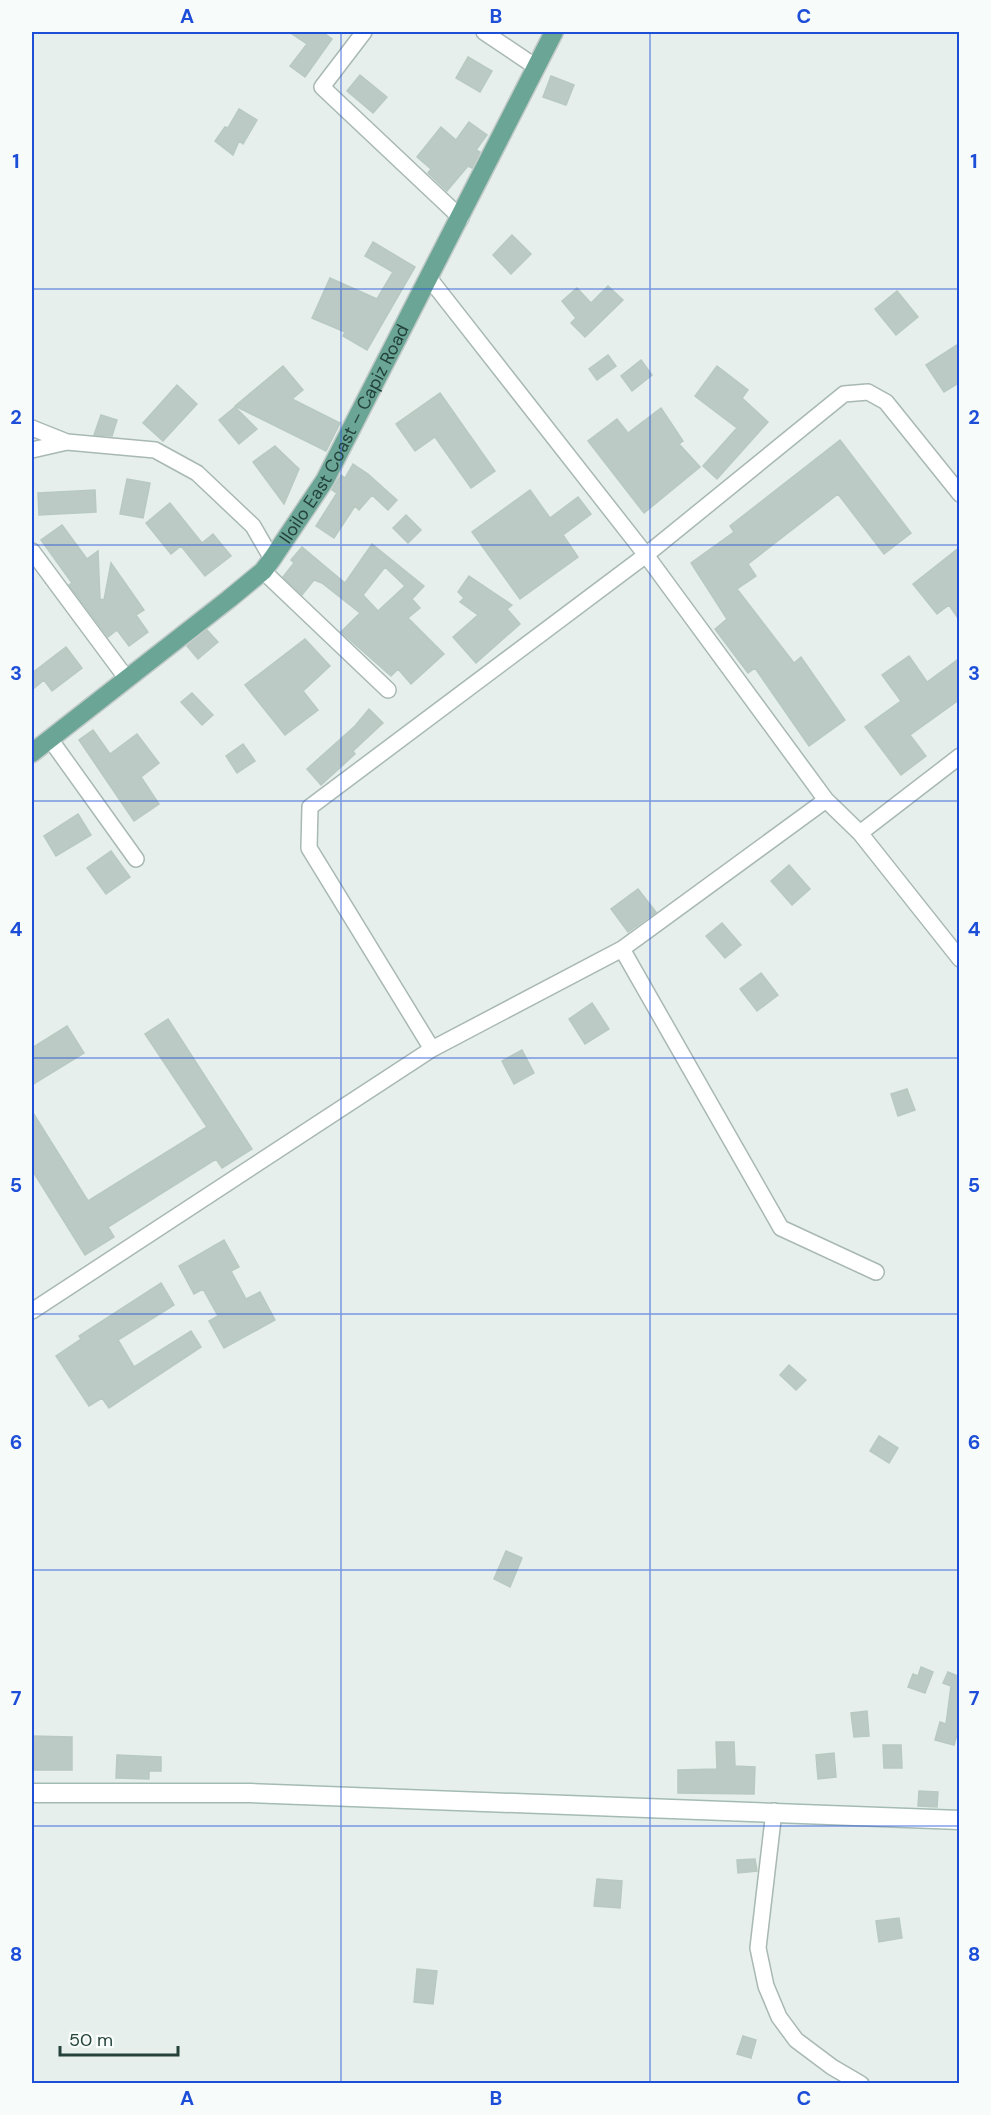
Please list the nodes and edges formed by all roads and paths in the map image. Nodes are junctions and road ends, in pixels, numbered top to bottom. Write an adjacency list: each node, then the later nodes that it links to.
1 (364, 32): 5 (street)
2 (484, 32): 4 (street)
3 (554, 32): 4 (main road, Iloilo East Coast – Capiz Road)
4 (536, 67): 5 (main road, Iloilo East Coast – Capiz Road)
5 (461, 218): 6 (main road, Iloilo East Coast – Capiz Road)
6 (429, 278): 12 (street); 13 (main road, Iloilo East Coast – Capiz Road)
7 (32, 428): 8 (street)
8 (67, 442): 9 (street); 13 (street)
9 (32, 450)
10 (960, 494): 12 (street)
11 (32, 551): 14 (street)
12 (646, 555): 18 (street); 23 (street)
13 (267, 565): 14 (main road, Iloilo East Coast – Capiz Road); 15 (street)
14 (127, 679): 16 (main road, Iloilo East Coast – Capiz Road)
15 (388, 690)
16 (38, 745): 20 (street)
17 (960, 756): 19 (street)
18 (826, 800): 19 (street); 21 (street)
19 (860, 833): 22 (street)
20 (136, 859)
21 (622, 949): 23 (street); 24 (street)
22 (960, 959)
23 (432, 1048): 25 (street)
24 (876, 1272)
25 (32, 1311)
26 (32, 1793): 27 (main road)
27 (774, 1811): 28 (main road); 29 (street)
28 (960, 1820)
29 (861, 2084)

